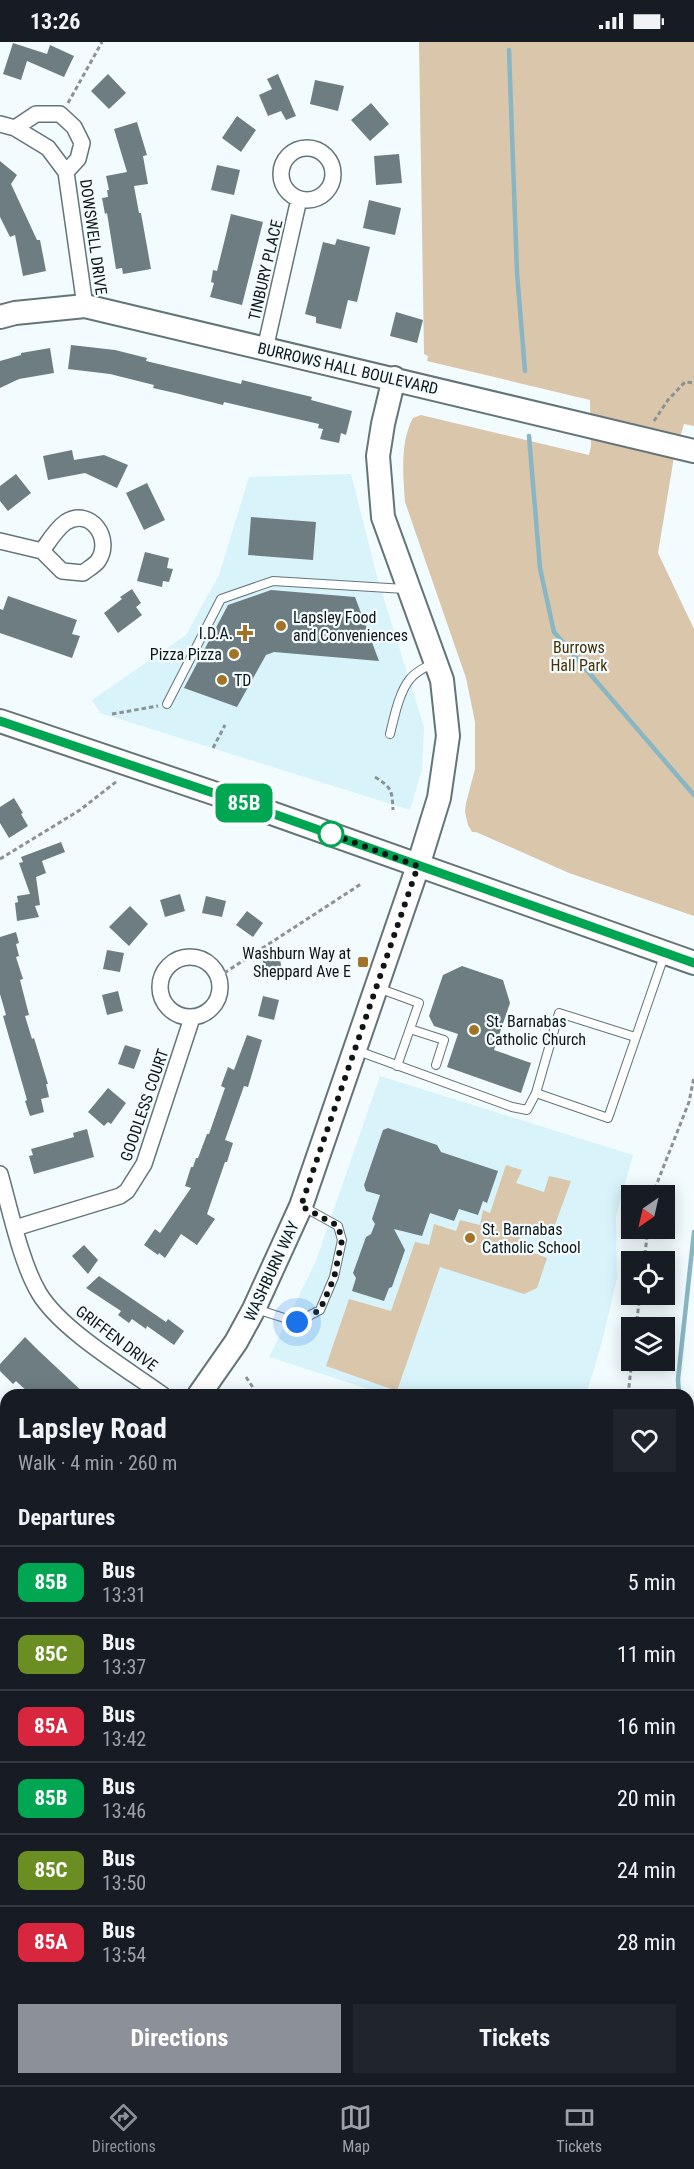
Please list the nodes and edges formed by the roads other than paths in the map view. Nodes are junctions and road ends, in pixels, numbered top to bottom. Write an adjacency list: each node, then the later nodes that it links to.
1 (7, 126): 2 (street, DOWSWELL DRIVE); 2 (street, DOWSWELL DRIVE)
2 (66, 172): 4 (street, DOWSWELL DRIVE)
3 (300, 199): 6 (street, TINBURY PLACE)
4 (85, 306): 5 (street, BURROWS HALL BOULEVARD); 6 (street, BURROWS HALL BOULEVARD)
5 (0, 317)
6 (265, 350): 7 (street, BURROWS HALL BOULEVARD)
7 (394, 378): 8 (street, BURROWS HALL BOULEVARD); 11 (street, WASHBURN WAY)
8 (694, 451)
9 (0, 541): 10 (street)
10 (42, 551)
11 (409, 590): 12 (street, WASHBURN WAY); 13 (lane)
12 (435, 663): 15 (lane); 16 (street, WASHBURN WAY)
13 (167, 705)
14 (0, 721): 16 (street)
15 (390, 734)
16 (418, 866): 17 (street); 19 (street, WASHBURN WAY)
17 (666, 953): 18 (street); 22 (lane)
18 (694, 963)
19 (376, 988): 21 (lane); 23 (street, WASHBURN WAY)
20 (192, 1018): 20 (street); 29 (street, GOODLESS COURT)
21 (410, 1029): 24 (lane); 25 (lane)
22 (635, 1037): 26 (lane); 26 (lane)
23 (355, 1050): 25 (lane); 28 (street, WASHBURN WAY)
24 (436, 1065)
25 (397, 1066): 26 (lane)
26 (536, 1093)
27 (0, 1174): 29 (street, GRIFFEN DRIVE)
28 (301, 1206): 30 (street, WASHBURN WAY); 30 (lane)
29 (15, 1228): 31 (street, GRIFFEN DRIVE)
30 (254, 1309): 32 (street, WASHBURN WAY)
31 (155, 1389)
32 (203, 1389)

